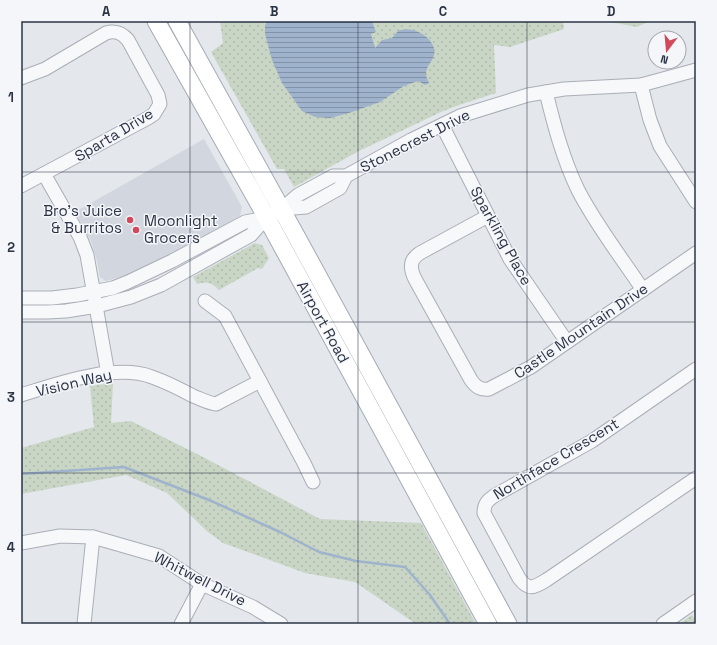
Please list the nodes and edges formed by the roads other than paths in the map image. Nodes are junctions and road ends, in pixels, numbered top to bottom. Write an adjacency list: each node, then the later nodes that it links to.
1 (156, 21): 13 (main road, Airport Road)
2 (177, 21): 11 (main road, Airport Road)
3 (696, 70): 5 (street, Stonecrest Drive)
4 (21, 78): 8 (street, Sparta Drive)
5 (641, 85): 6 (street, Stonecrest Drive); 10 (street)
6 (546, 92): 7 (street, Stonecrest Drive); 15 (street)
7 (442, 125): 11 (street, Stonecrest Drive); 12 (street, Sparkling Place)
8 (44, 174): 9 (street, Sparta Drive); 16 (street)
9 (21, 186)
10 (696, 202)
11 (282, 209): 13 (street, Stonecrest Drive); 36 (main road, Airport Road)
12 (488, 216): 21 (street, Sparkling Place); 21 (street, Castle Mountain Drive)
13 (266, 218): 16 (street); 19 (street); 35 (main road, Airport Road)
14 (696, 253): 15 (street, Castle Mountain Drive)
15 (643, 290): 21 (street, Castle Mountain Drive)
16 (94, 292): 17 (street); 19 (street)
17 (21, 298)
18 (205, 301): 24 (street)
19 (96, 306): 20 (street); 23 (street)
20 (21, 312)
21 (567, 342)
22 (696, 369): 26 (street, Northface Crescent)
23 (108, 374): 24 (street, Vision Way); 25 (street, Vision Way)
24 (260, 381): 27 (street)
25 (21, 395)
26 (696, 478)
27 (313, 482)
28 (93, 537): 29 (street, Whitwell Drive); 30 (street, Whitwell Drive); 32 (street)
29 (21, 543)
30 (202, 584): 33 (street); 34 (street, Whitwell Drive)
31 (696, 600): 37 (street)
32 (84, 624)
33 (181, 624)
34 (281, 624)
35 (488, 624)
36 (508, 624)
37 (662, 624)

